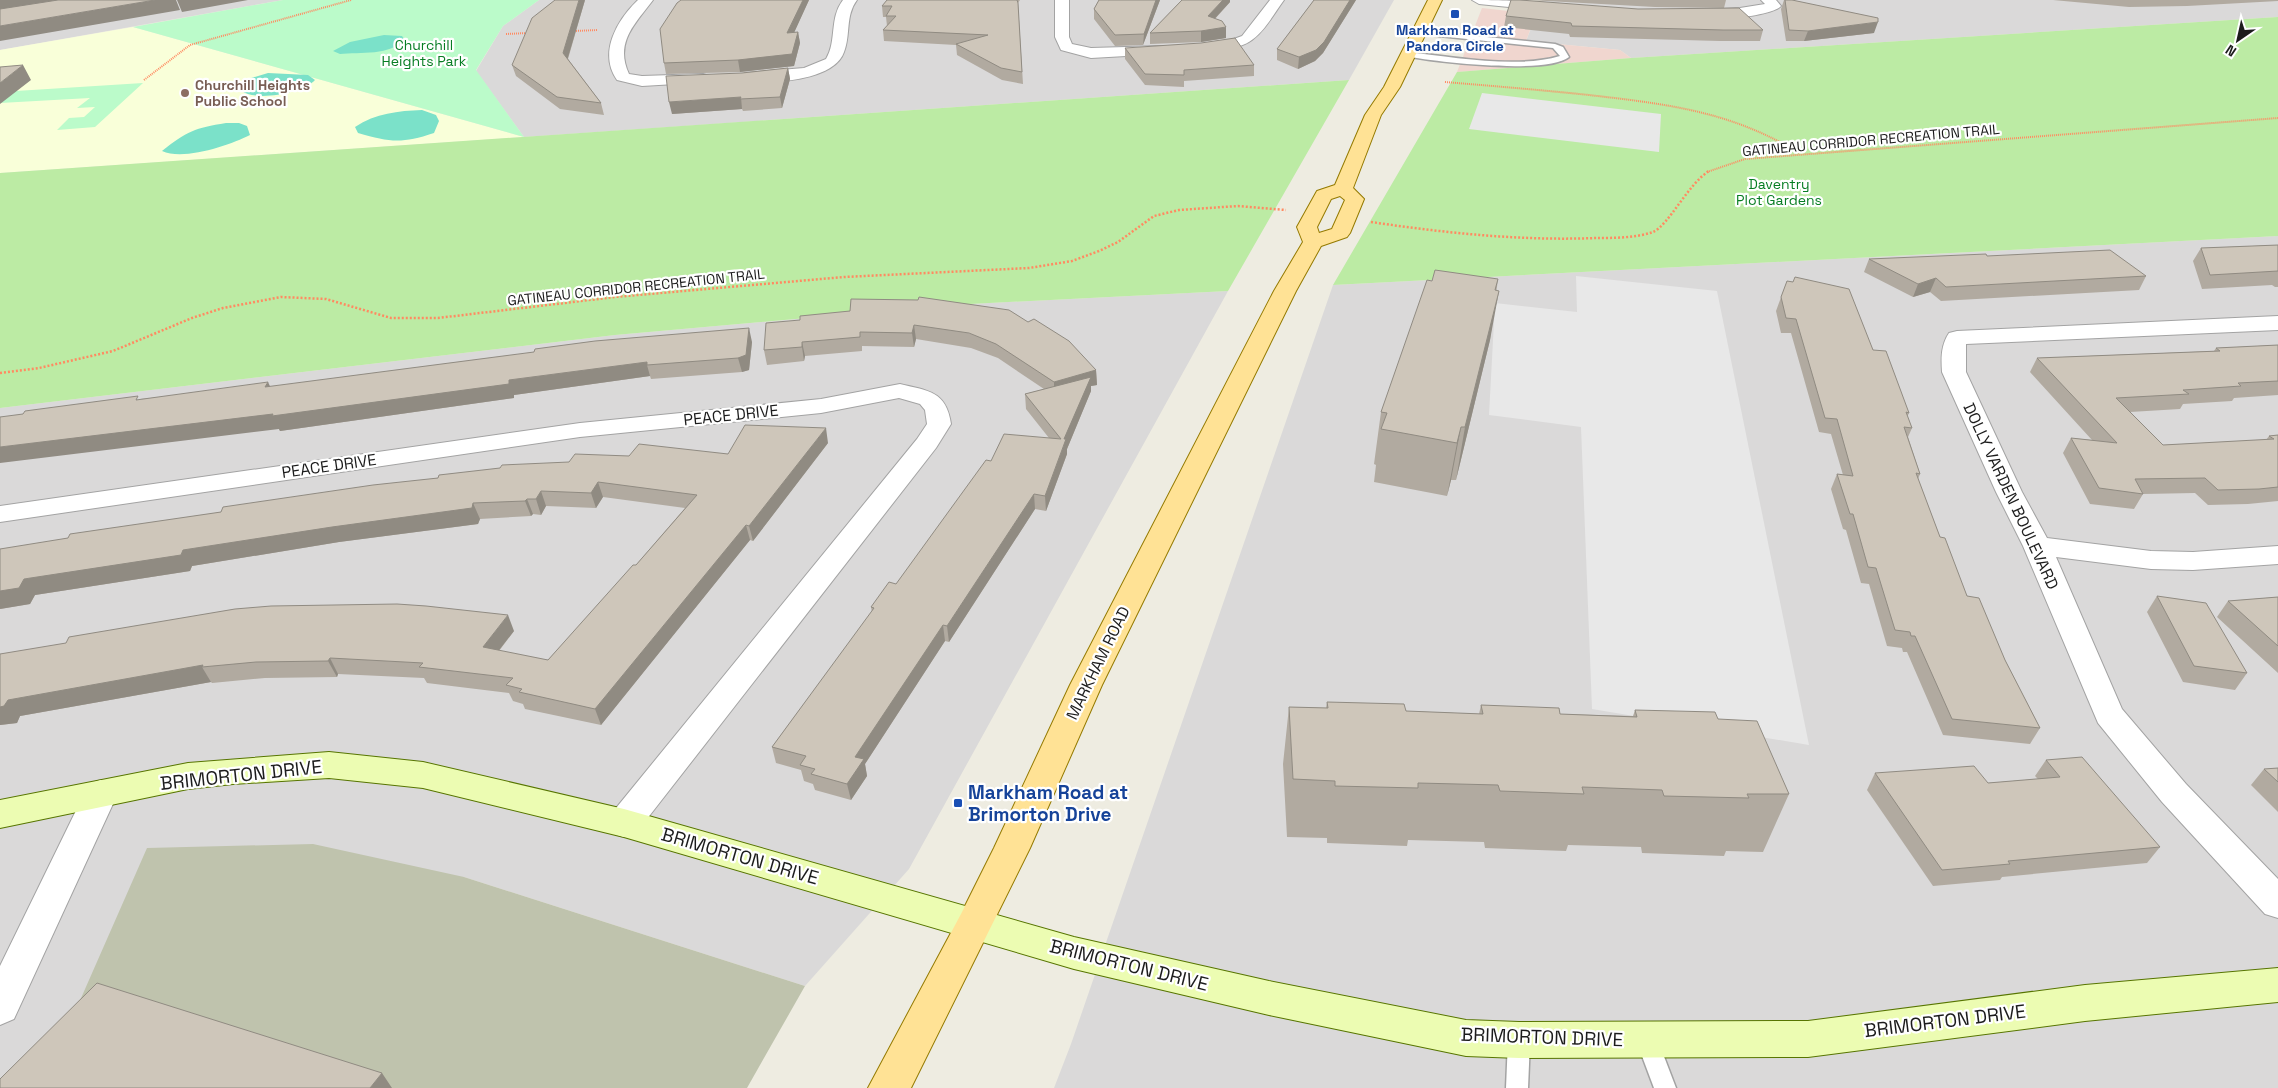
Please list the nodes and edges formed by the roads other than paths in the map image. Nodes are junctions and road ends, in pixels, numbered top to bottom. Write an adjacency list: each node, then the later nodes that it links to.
1 (646, 0): 14 (street)
2 (850, 0): 13 (street)
3 (1062, 0): 4 (street)
4 (1277, 0)
5 (1435, 0): 10 (main road)
6 (1479, 0): 8 (street)
7 (1768, 0): 9 (street)
8 (1565, 8)
9 (1691, 14)
10 (1420, 32): 11 (lane); 12 (main road)
11 (1481, 50): 11 (lane); 12 (lane)
12 (1408, 54): 15 (main road)
13 (739, 77)
14 (722, 78)
15 (1343, 189): 16 (main road); 16 (main road)
16 (1313, 242): 25 (main road, MARKHAM ROAD)
17 (2278, 322): 19 (street, DOLLY VARDEN BOULEVARD)
18 (0, 514): 23 (street, PEACE DRIVE)
19 (2037, 546): 20 (street); 24 (street, DOLLY VARDEN BOULEVARD)
20 (2278, 555)
21 (101, 793): 22 (street, BRIMORTON DRIVE); 23 (street, BRIMORTON DRIVE); 27 (street)
22 (0, 814)
23 (624, 823): 25 (street, BRIMORTON DRIVE)
24 (2278, 903)
25 (974, 925): 28 (street, BRIMORTON DRIVE); 30 (main road, MARKHAM ROAD)
26 (2278, 985): 29 (street, BRIMORTON DRIVE)
27 (0, 1007)
28 (1519, 1040): 29 (street, BRIMORTON DRIVE); 31 (lane)
29 (1647, 1040): 32 (lane)
30 (889, 1088)
31 (1517, 1088)
32 (1665, 1088)

